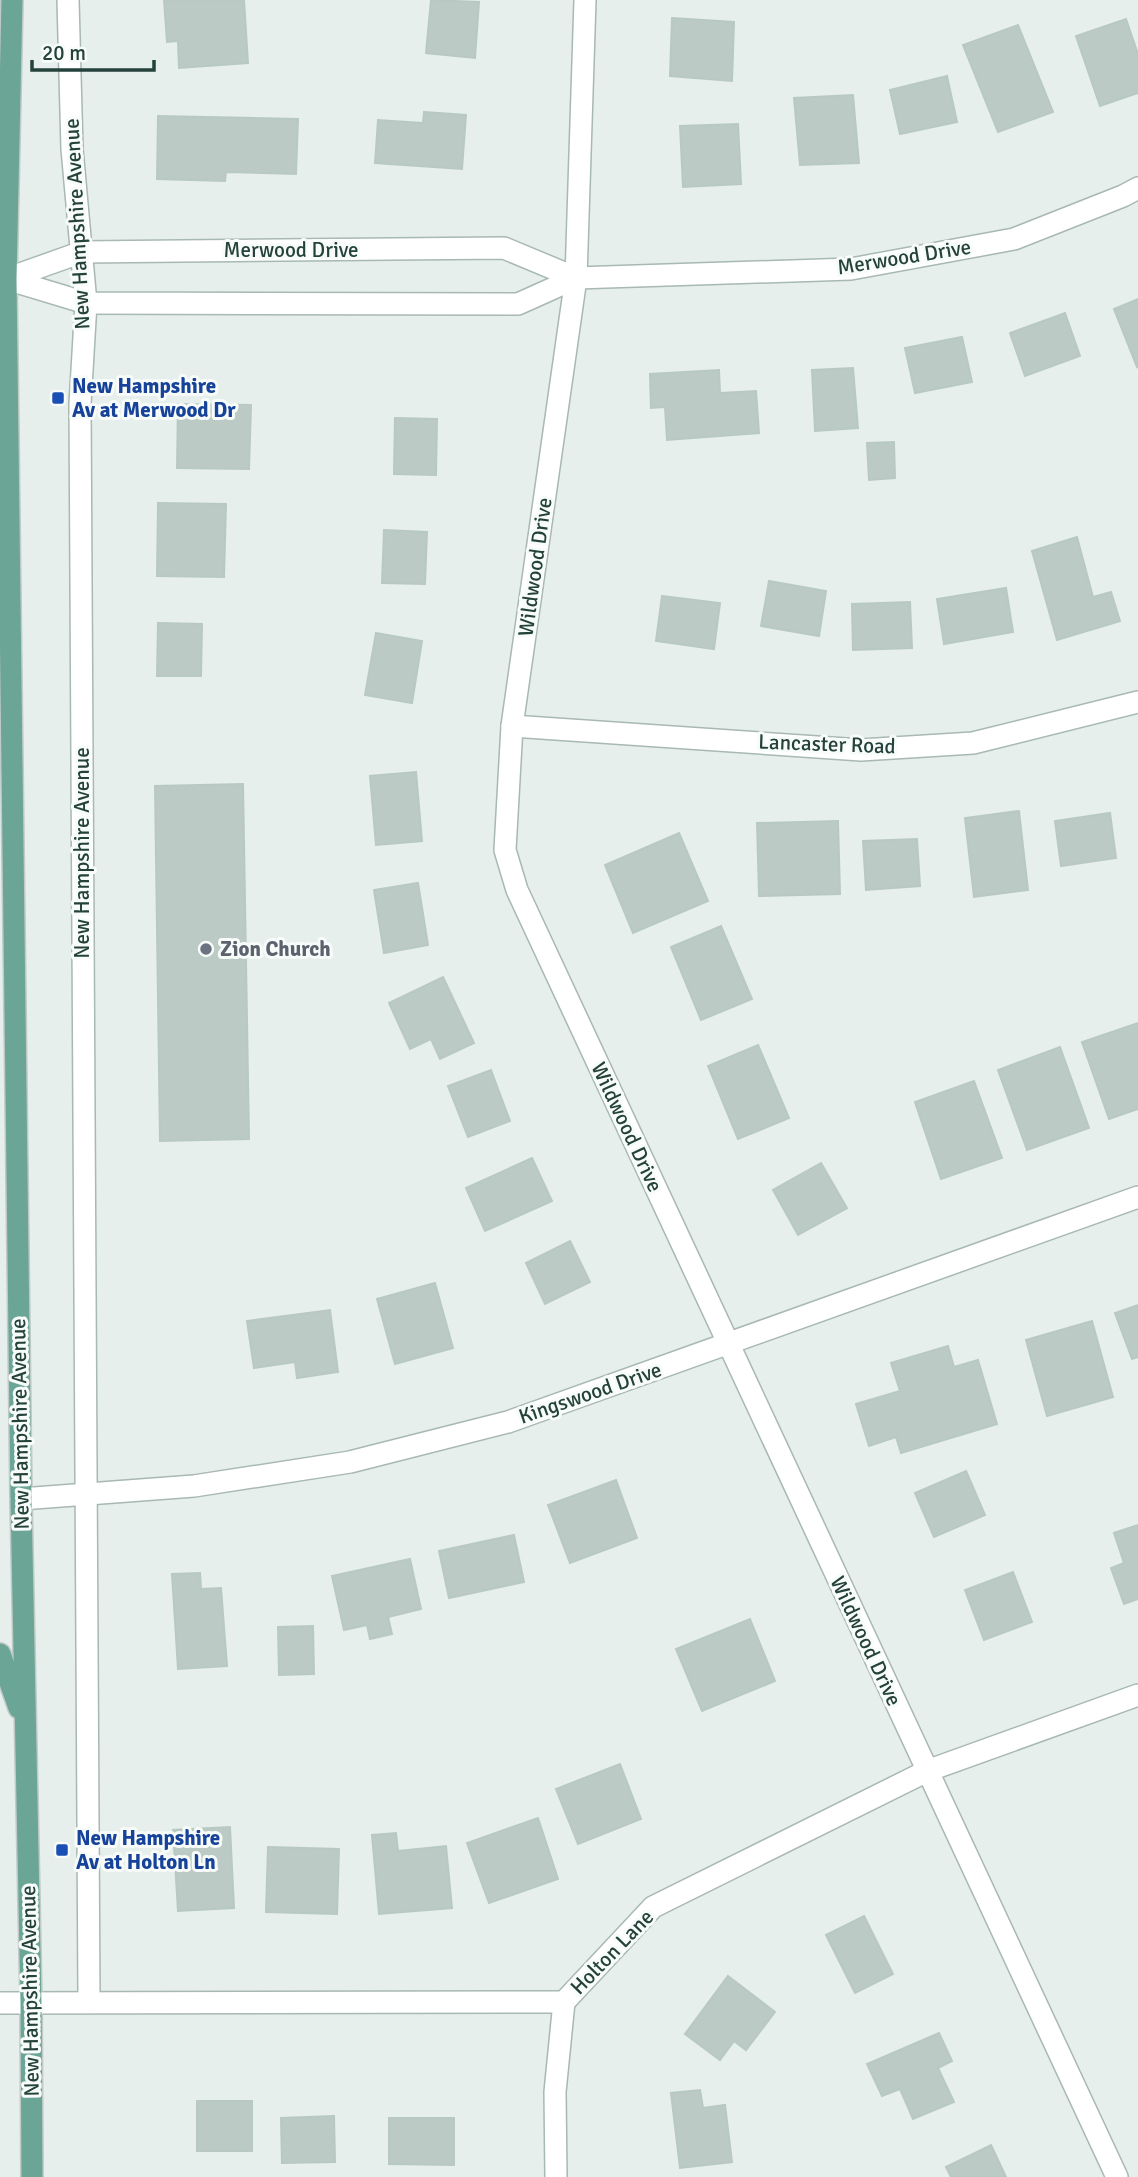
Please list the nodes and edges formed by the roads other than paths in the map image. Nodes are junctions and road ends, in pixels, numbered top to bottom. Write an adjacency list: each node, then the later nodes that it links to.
1 (12, 0): 6 (main road, New Hampshire Avenue)
2 (68, 0): 5 (street, New Hampshire Avenue)
3 (585, 0): 7 (street, Wildwood Drive)
4 (1138, 188): 7 (street, Merwood Drive)
5 (82, 252): 6 (street, Merwood Drive); 7 (street, Merwood Drive); 8 (street, New Hampshire Avenue)
6 (3, 278): 8 (street, Merwood Drive); 14 (main road, New Hampshire Avenue)
7 (576, 278): 8 (street, Merwood Drive); 10 (street, Wildwood Drive)
8 (86, 303): 13 (street, New Hampshire Avenue)
9 (1138, 702): 10 (street, Lancaster Road)
10 (512, 726): 12 (street, Wildwood Drive)
11 (1138, 1197): 12 (street, Kingswood Drive)
12 (728, 1344): 13 (street, Kingswood Drive); 18 (street, Wildwood Drive)
13 (86, 1494): 14 (street, Kingswood Drive); 19 (street, New Hampshire Avenue)
14 (21, 1499): 17 (main road, New Hampshire Avenue)
15 (0, 1654): 17 (main road)
16 (1138, 1695): 18 (street, Holton Lane)
17 (26, 1726): 22 (main road, New Hampshire Avenue)
18 (927, 1771): 20 (street, Holton Lane); 25 (street, Wildwood Drive)
19 (89, 2002): 20 (street, Holton Lane); 22 (street, Holton Lane)
20 (564, 2002): 24 (street)
21 (0, 2003): 22 (street, Holton Lane)
22 (31, 2003): 23 (main road, New Hampshire Avenue)
23 (32, 2177)
24 (556, 2177)
25 (1117, 2177)

